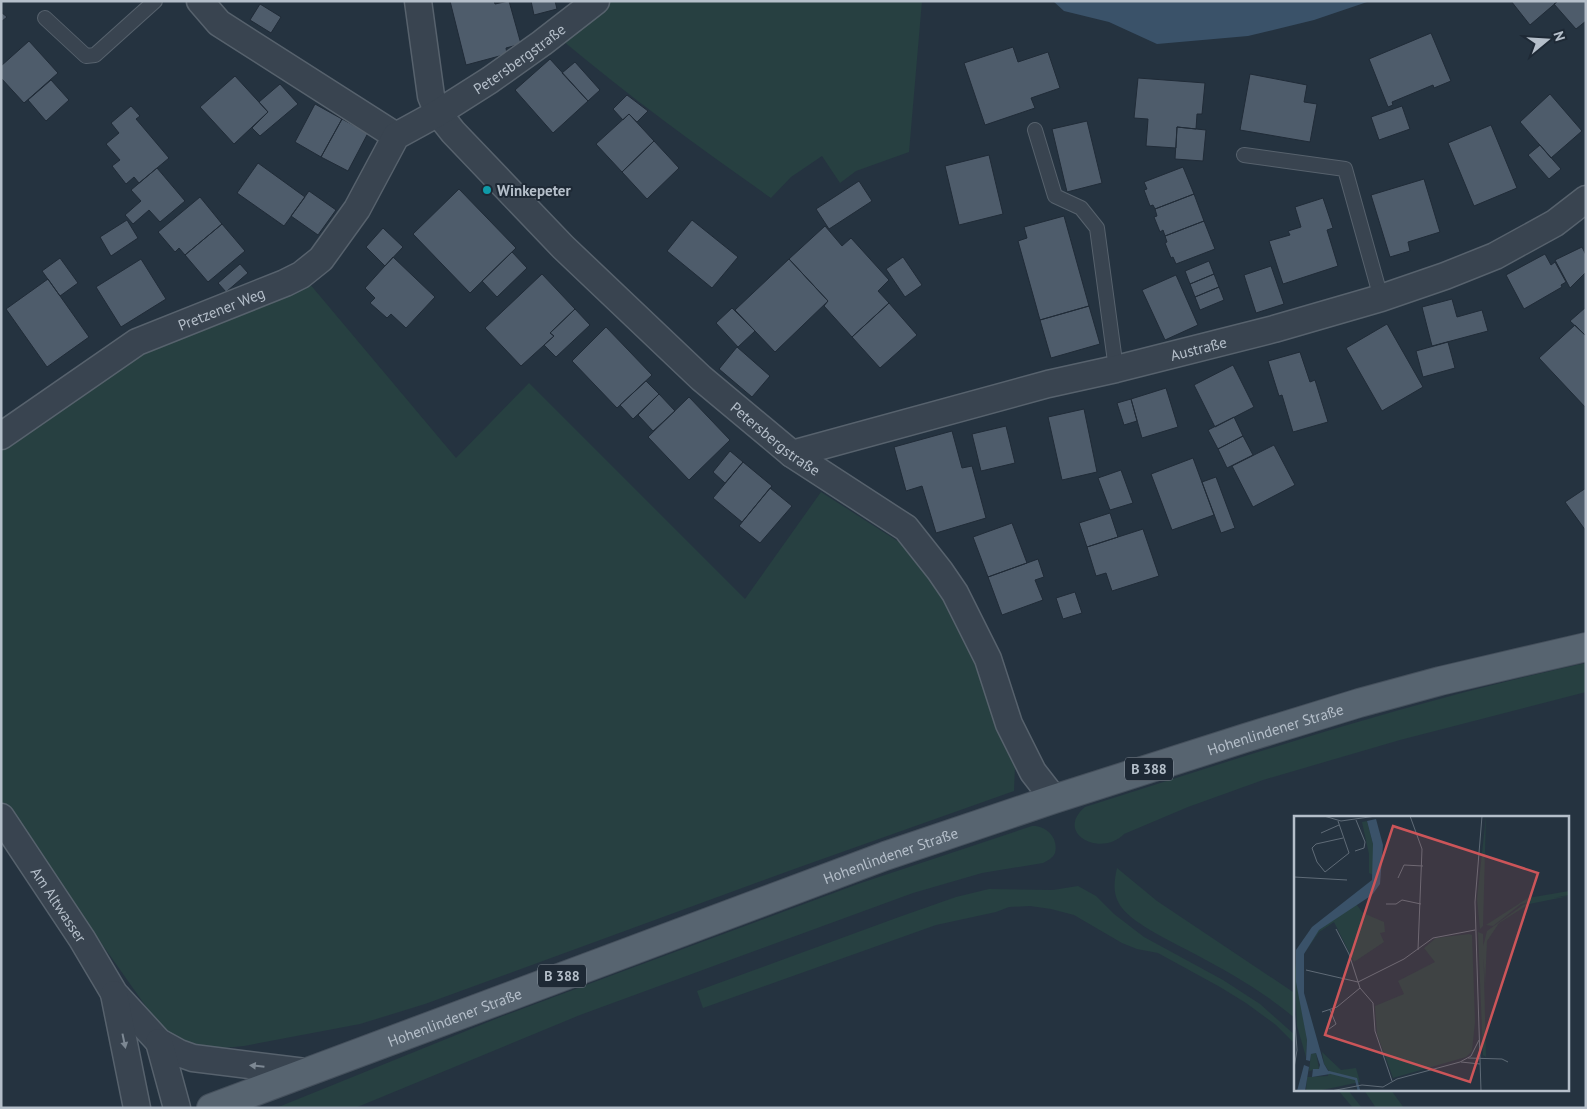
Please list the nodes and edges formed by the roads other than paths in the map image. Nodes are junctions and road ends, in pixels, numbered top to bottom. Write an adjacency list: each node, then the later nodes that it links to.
1 (155, 1): 5 (lane)
2 (200, 1): 8 (street)
3 (418, 1): 6 (street, Petersbergstraße)
4 (596, 1): 6 (street, Petersbergstraße)
5 (45, 18)
6 (438, 113): 8 (street); 14 (street, Petersbergstraße)
7 (1035, 130): 12 (lane)
8 (396, 136): 13 (street, Pretzener Weg)
9 (1244, 155): 11 (lane)
10 (1586, 199): 11 (street, Austraße)
11 (1381, 298): 12 (street, Austraße)
12 (1116, 369): 14 (street, Austraße)
13 (1, 436)
14 (792, 454): 16 (street, Petersbergstraße)
15 (1586, 647): 16 (main road, Hohenlindener Straße / B 388)
16 (1054, 800): 20 (main road, Hohenlindener Straße / B 388)
17 (1, 817): 18 (street, Am Altwasser)
18 (114, 993): 19 (street, Am Altwasser); 21 (street, Am Altwasser, one-way to 21)
19 (159, 1042): 20 (street, Am Altwasser, one-way to 19); 22 (street, Am Altwasser)
20 (305, 1072): 23 (main road, Hohenlindener Straße / B 388)
21 (137, 1108)
22 (177, 1108)
23 (211, 1108)

